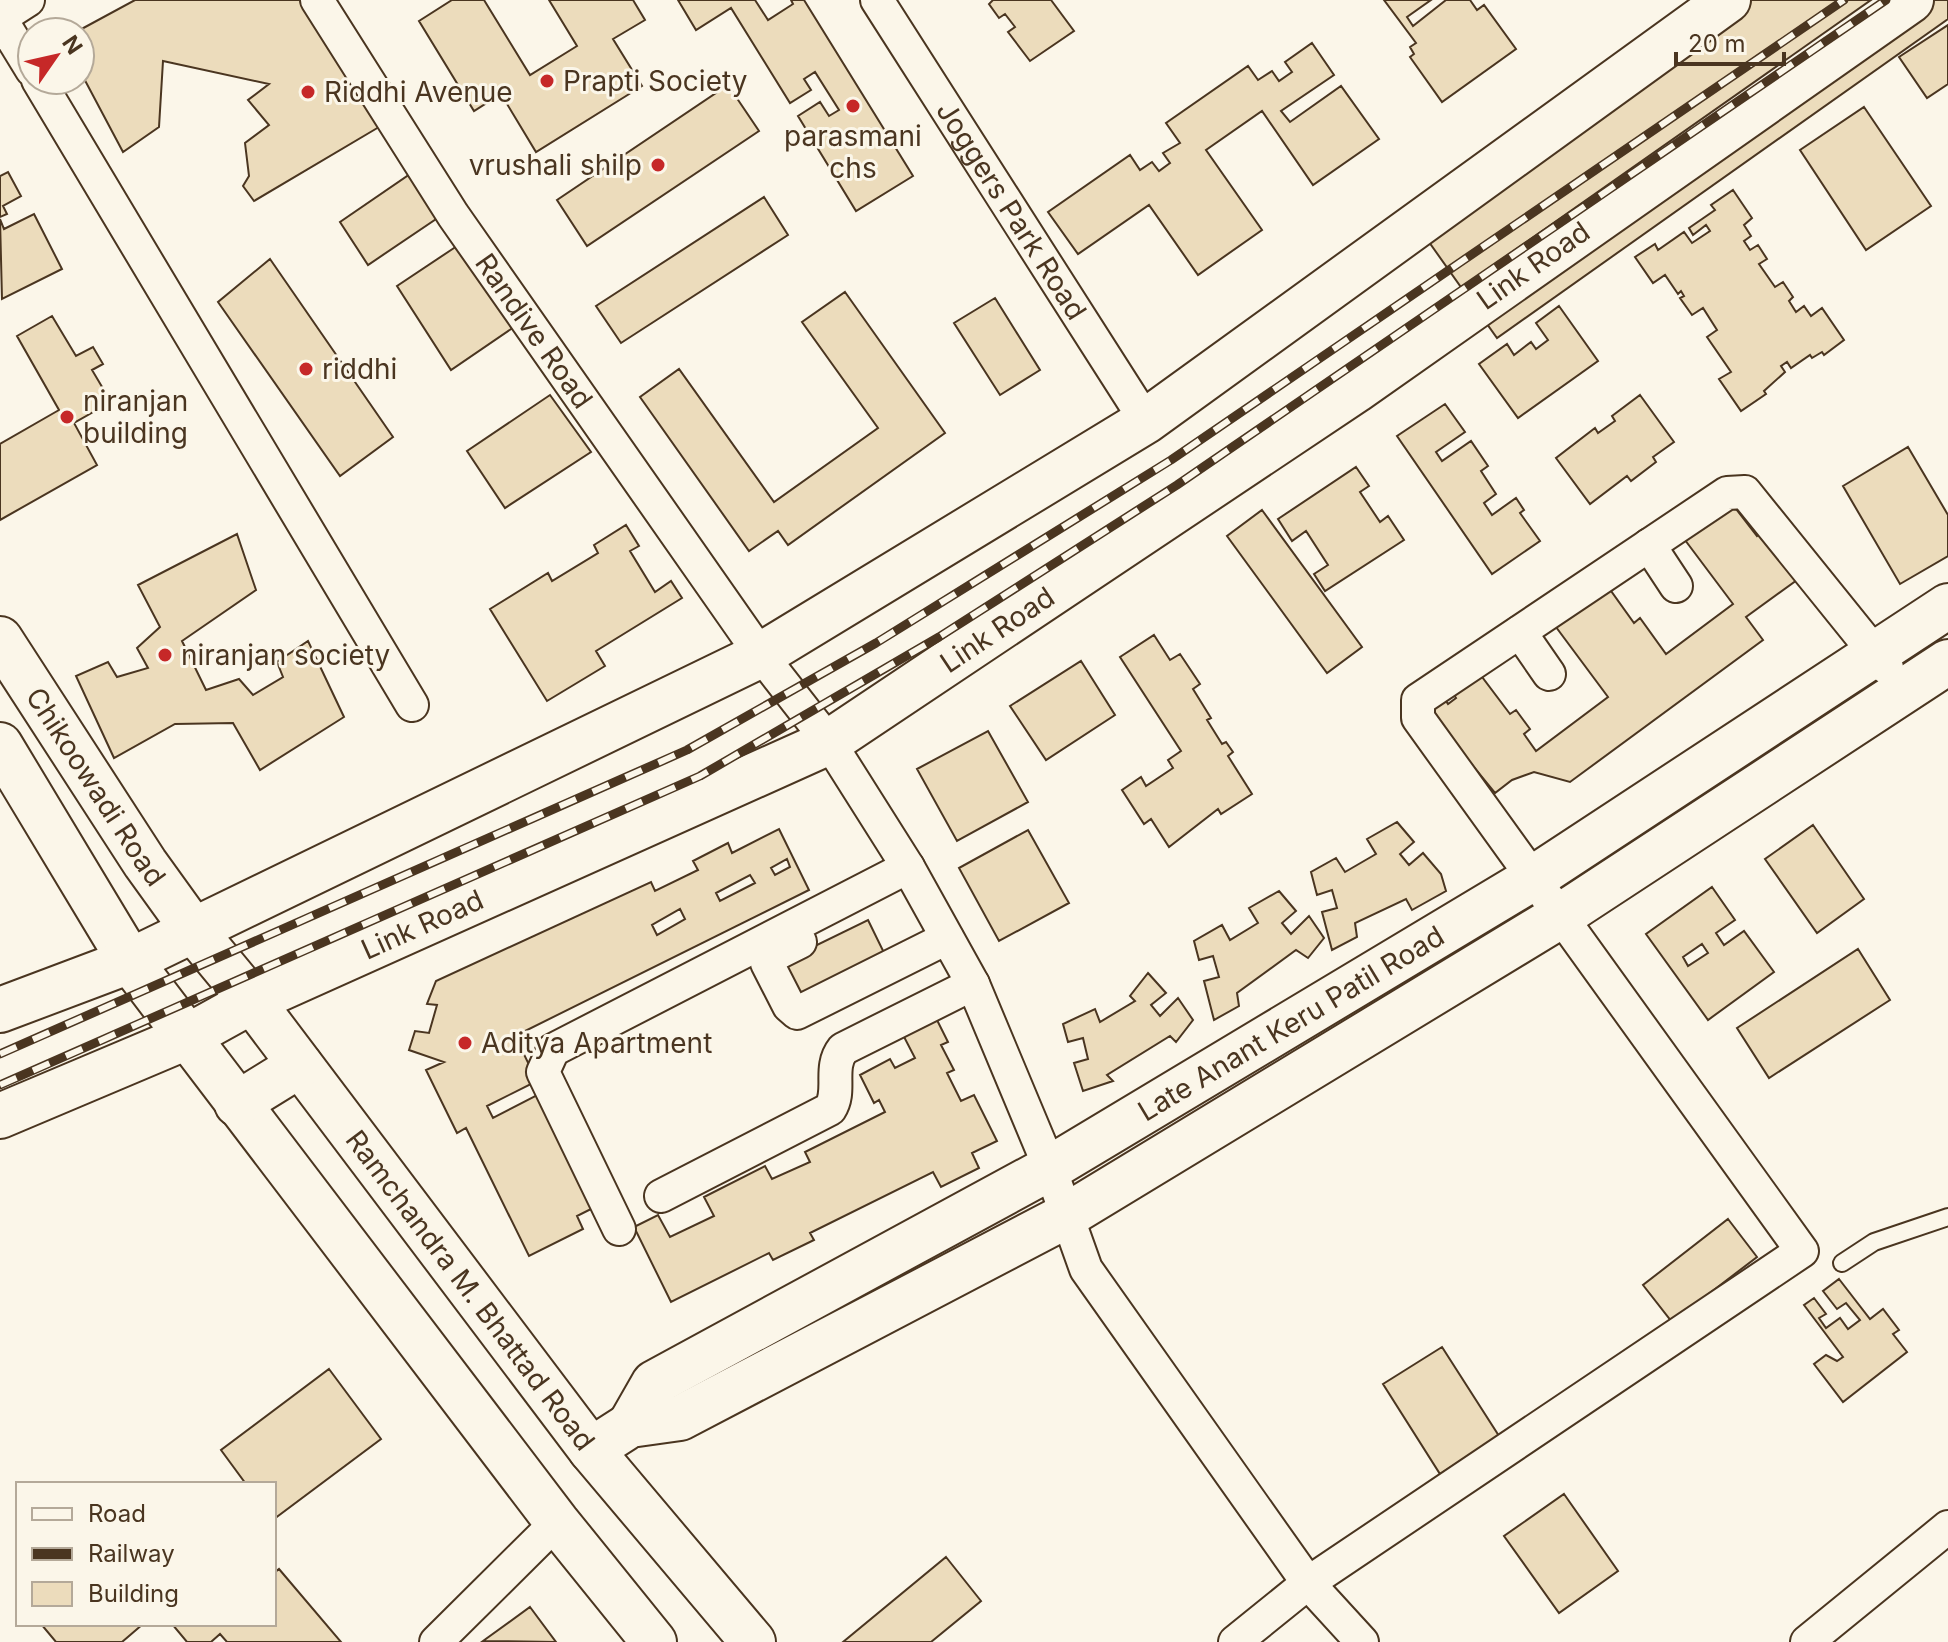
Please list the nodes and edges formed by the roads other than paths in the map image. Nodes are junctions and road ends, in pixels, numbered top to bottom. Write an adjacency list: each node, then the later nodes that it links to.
1 (28, 0): 6 (street)
2 (317, 0): 16 (street, Randive Road)
3 (877, 0): 9 (street, Joggers Park Road)
4 (1728, 0): 9 (main road)
5 (1911, 0): 21 (main road, Link Road)
6 (0, 18): 7 (street)
7 (16, 44)
8 (48, 96): 20 (street)
9 (1146, 421): 16 (main road)
10 (1649, 545): 11 (street); 13 (street); 15 (street)
11 (1676, 586)
12 (1948, 606): 15 (main road, Late Anant Keru Patil Road)
13 (1520, 632): 18 (street); 24 (street)
14 (0, 639): 26 (main road, Chikoowadi Road)
15 (1875, 654): 19 (street); 24 (main road, Late Anant Keru Patil Road)
16 (761, 655): 21 (street, Randive Road); 26 (main road)
17 (1948, 662): 19 (main road, Late Anant Keru Patil Road)
18 (1549, 674)
19 (1903, 689): 25 (main road, Late Anant Keru Patil Road)
20 (412, 705)
21 (829, 742): 23 (street, Randive Road); 30 (main road, Link Road)
22 (0, 745): 28 (main road, Chikoowadi Road)
23 (913, 876): 27 (street, Randive Road); 27 (street); 40 (street)
24 (1535, 877): 25 (street); 36 (main road, Late Anant Keru Patil Road)
25 (1562, 915): 38 (main road, Late Anant Keru Patil Road); 46 (street)
26 (194, 931): 28 (main road); 30 (main road, Ramchandra M. Bhattad Road)
27 (947, 938): 29 (street, Randive Road)
28 (130, 961): 31 (main road); 32 (main road)
29 (973, 984): 36 (street, Randive Road); 37 (street)
30 (252, 1001): 32 (main road, Link Road); 33 (main road, Ramchandra M. Bhattad Road)
31 (0, 1010)
32 (187, 1037): 34 (main road); 35 (main road, Link Road)
33 (300, 1065): 34 (main road); 43 (main road, Ramchandra M. Bhattad Road)
34 (237, 1104): 44 (main road)
35 (0, 1116)
36 (1050, 1168): 38 (street, Randive Road); 42 (main road, Late Anant Keru Patil Road)
37 (661, 1196)
38 (1066, 1216): 42 (main road, Late Anant Keru Patil Road); 46 (street, Randive Road)
39 (1948, 1217): 41 (lane)
40 (619, 1229)
41 (1842, 1263)
42 (630, 1425): 43 (main road, Late Anant Keru Patil Road)
43 (591, 1450): 49 (main road, Ramchandra M. Bhattad Road)
44 (557, 1522): 47 (street); 48 (main road)
45 (1948, 1527): 52 (street)
46 (1308, 1583): 50 (street); 51 (street, Randive Road)
47 (436, 1642)
48 (654, 1642)
49 (753, 1642)
50 (1235, 1642)
51 (1362, 1642)
52 (1807, 1642)

